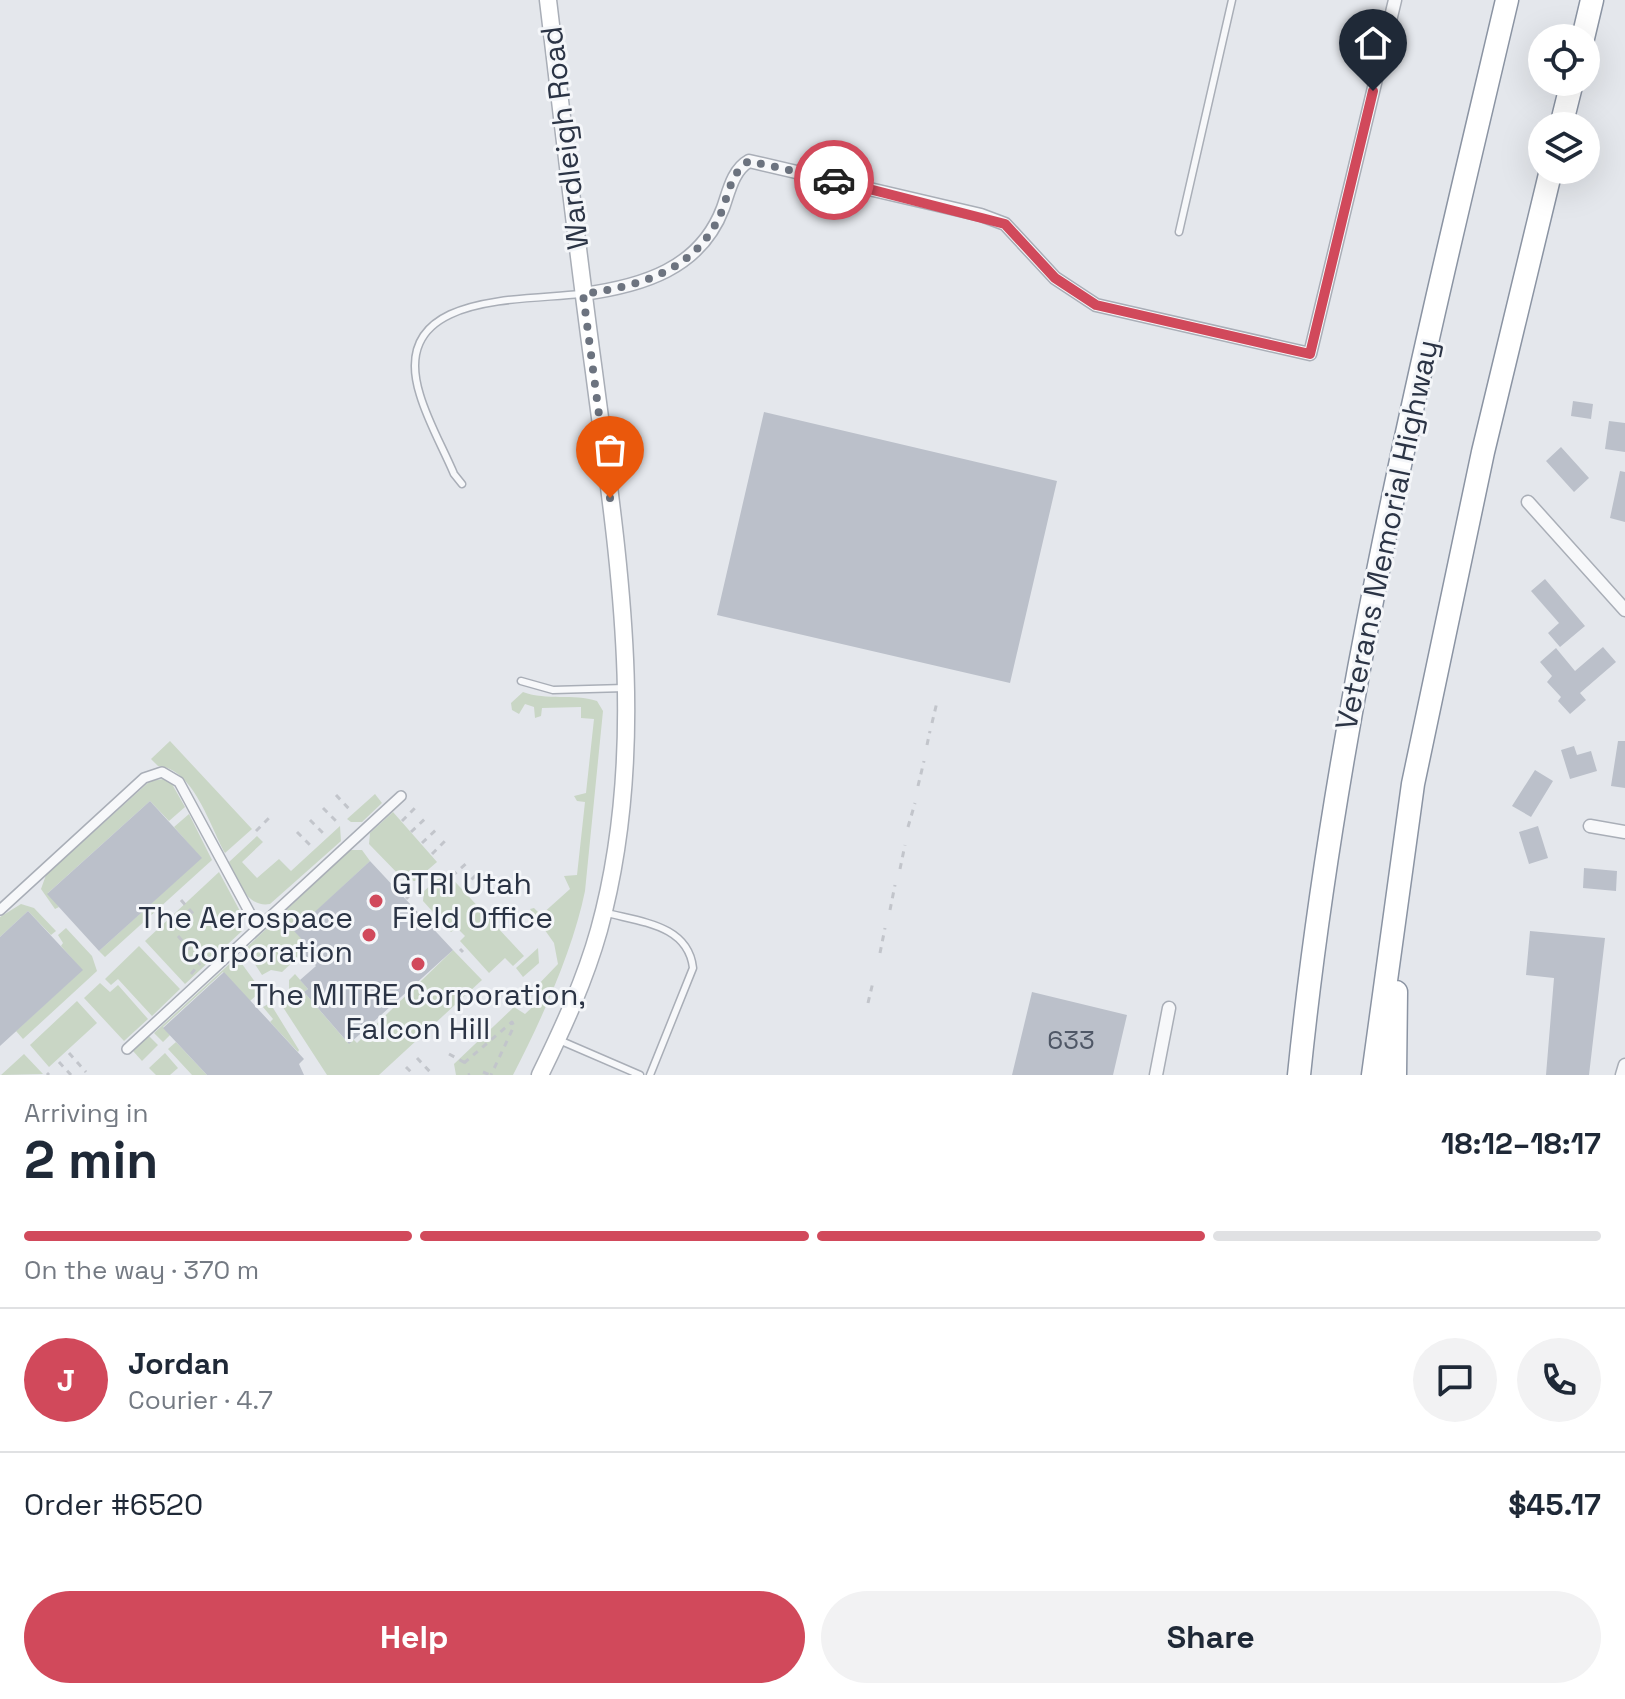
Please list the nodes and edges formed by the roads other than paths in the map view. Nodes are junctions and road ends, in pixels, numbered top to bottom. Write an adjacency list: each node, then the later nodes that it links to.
1 (548, 0): 9 (main road, Wardleigh Road)
2 (1232, 0): 8 (lane)
3 (1395, 0): 9 (street)
4 (1507, 0): 30 (highway, Veterans Memorial Highway)
5 (1592, 0): 6 (highway)
6 (1586, 24)
7 (1548, 184): 18 (highway)
8 (1179, 232)
9 (583, 294): 10 (lane); 14 (main road, Wardleigh Road)
10 (462, 484)
11 (1528, 502): 12 (street)
12 (1625, 609)
13 (521, 681): 14 (lane)
14 (628, 688): 20 (main road, Wardleigh Road)
15 (401, 796): 21 (street)
16 (1590, 826): 17 (street)
17 (1625, 832)
18 (1397, 895): 31 (highway); 32 (highway)
19 (0, 910): 21 (street)
20 (603, 912): 23 (main road, Wardleigh Road); 28 (lane)
21 (258, 928): 24 (street)
22 (1169, 1008): 29 (street)
23 (557, 1040): 26 (main road, Wardleigh Road); 27 (lane)
24 (127, 1049)
25 (1625, 1065): 33 (street)
26 (540, 1075)
27 (640, 1075)
28 (650, 1075)
29 (1156, 1075)
30 (1299, 1075)
31 (1373, 1075)
32 (1395, 1075)
33 (1622, 1075)

